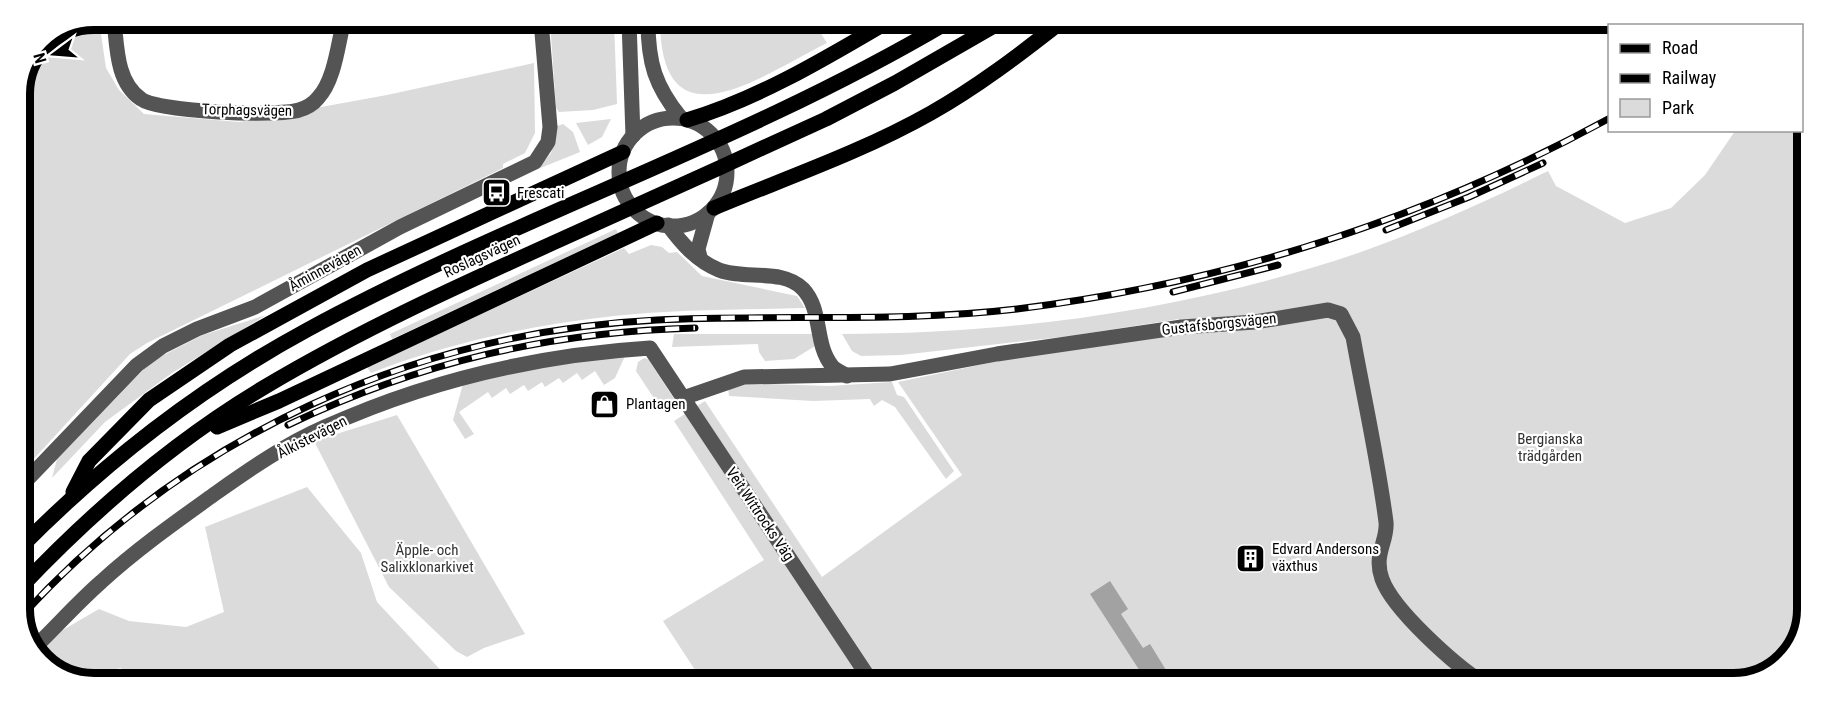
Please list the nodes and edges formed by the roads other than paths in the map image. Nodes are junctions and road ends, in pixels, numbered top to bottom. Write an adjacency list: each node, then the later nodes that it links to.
1 (115, 30): 2 (street, Torphagsvägen)
2 (341, 30)
3 (542, 30): 22 (street, Åminnevägen)
4 (629, 30): 11 (street)
5 (648, 30): 10 (street)
6 (873, 30): 10 (main road)
7 (933, 30): 23 (main road, Roslagsvägen)
8 (988, 30): 21 (main road, Roslagsvägen)
9 (1050, 30): 13 (main road)
10 (684, 119): 11 (street); 13 (street)
11 (633, 136): 12 (street)
12 (623, 152): 14 (street); 23 (main road)
13 (711, 211): 14 (street); 15 (street)
14 (662, 224): 15 (street); 21 (main road)
15 (700, 257): 16 (street)
16 (824, 347): 18 (street); 19 (street)
17 (650, 348): 20 (street, Veit Wittrocks Väg); 26 (street, Ålkistevägen)
18 (809, 376): 19 (street, Gustafsborgsvägen); 20 (street, Gustafsborgsvägen)
19 (847, 376): 28 (street, Gustafsborgsvägen)
20 (683, 398): 27 (street, Veit Wittrocks Väg)
21 (186, 440): 25 (main road, Roslagsvägen)
22 (30, 476)
23 (68, 501): 24 (main road, Roslagsvägen)
24 (30, 538)
25 (30, 578)
26 (40, 642)
27 (866, 673)
28 (1470, 673)

